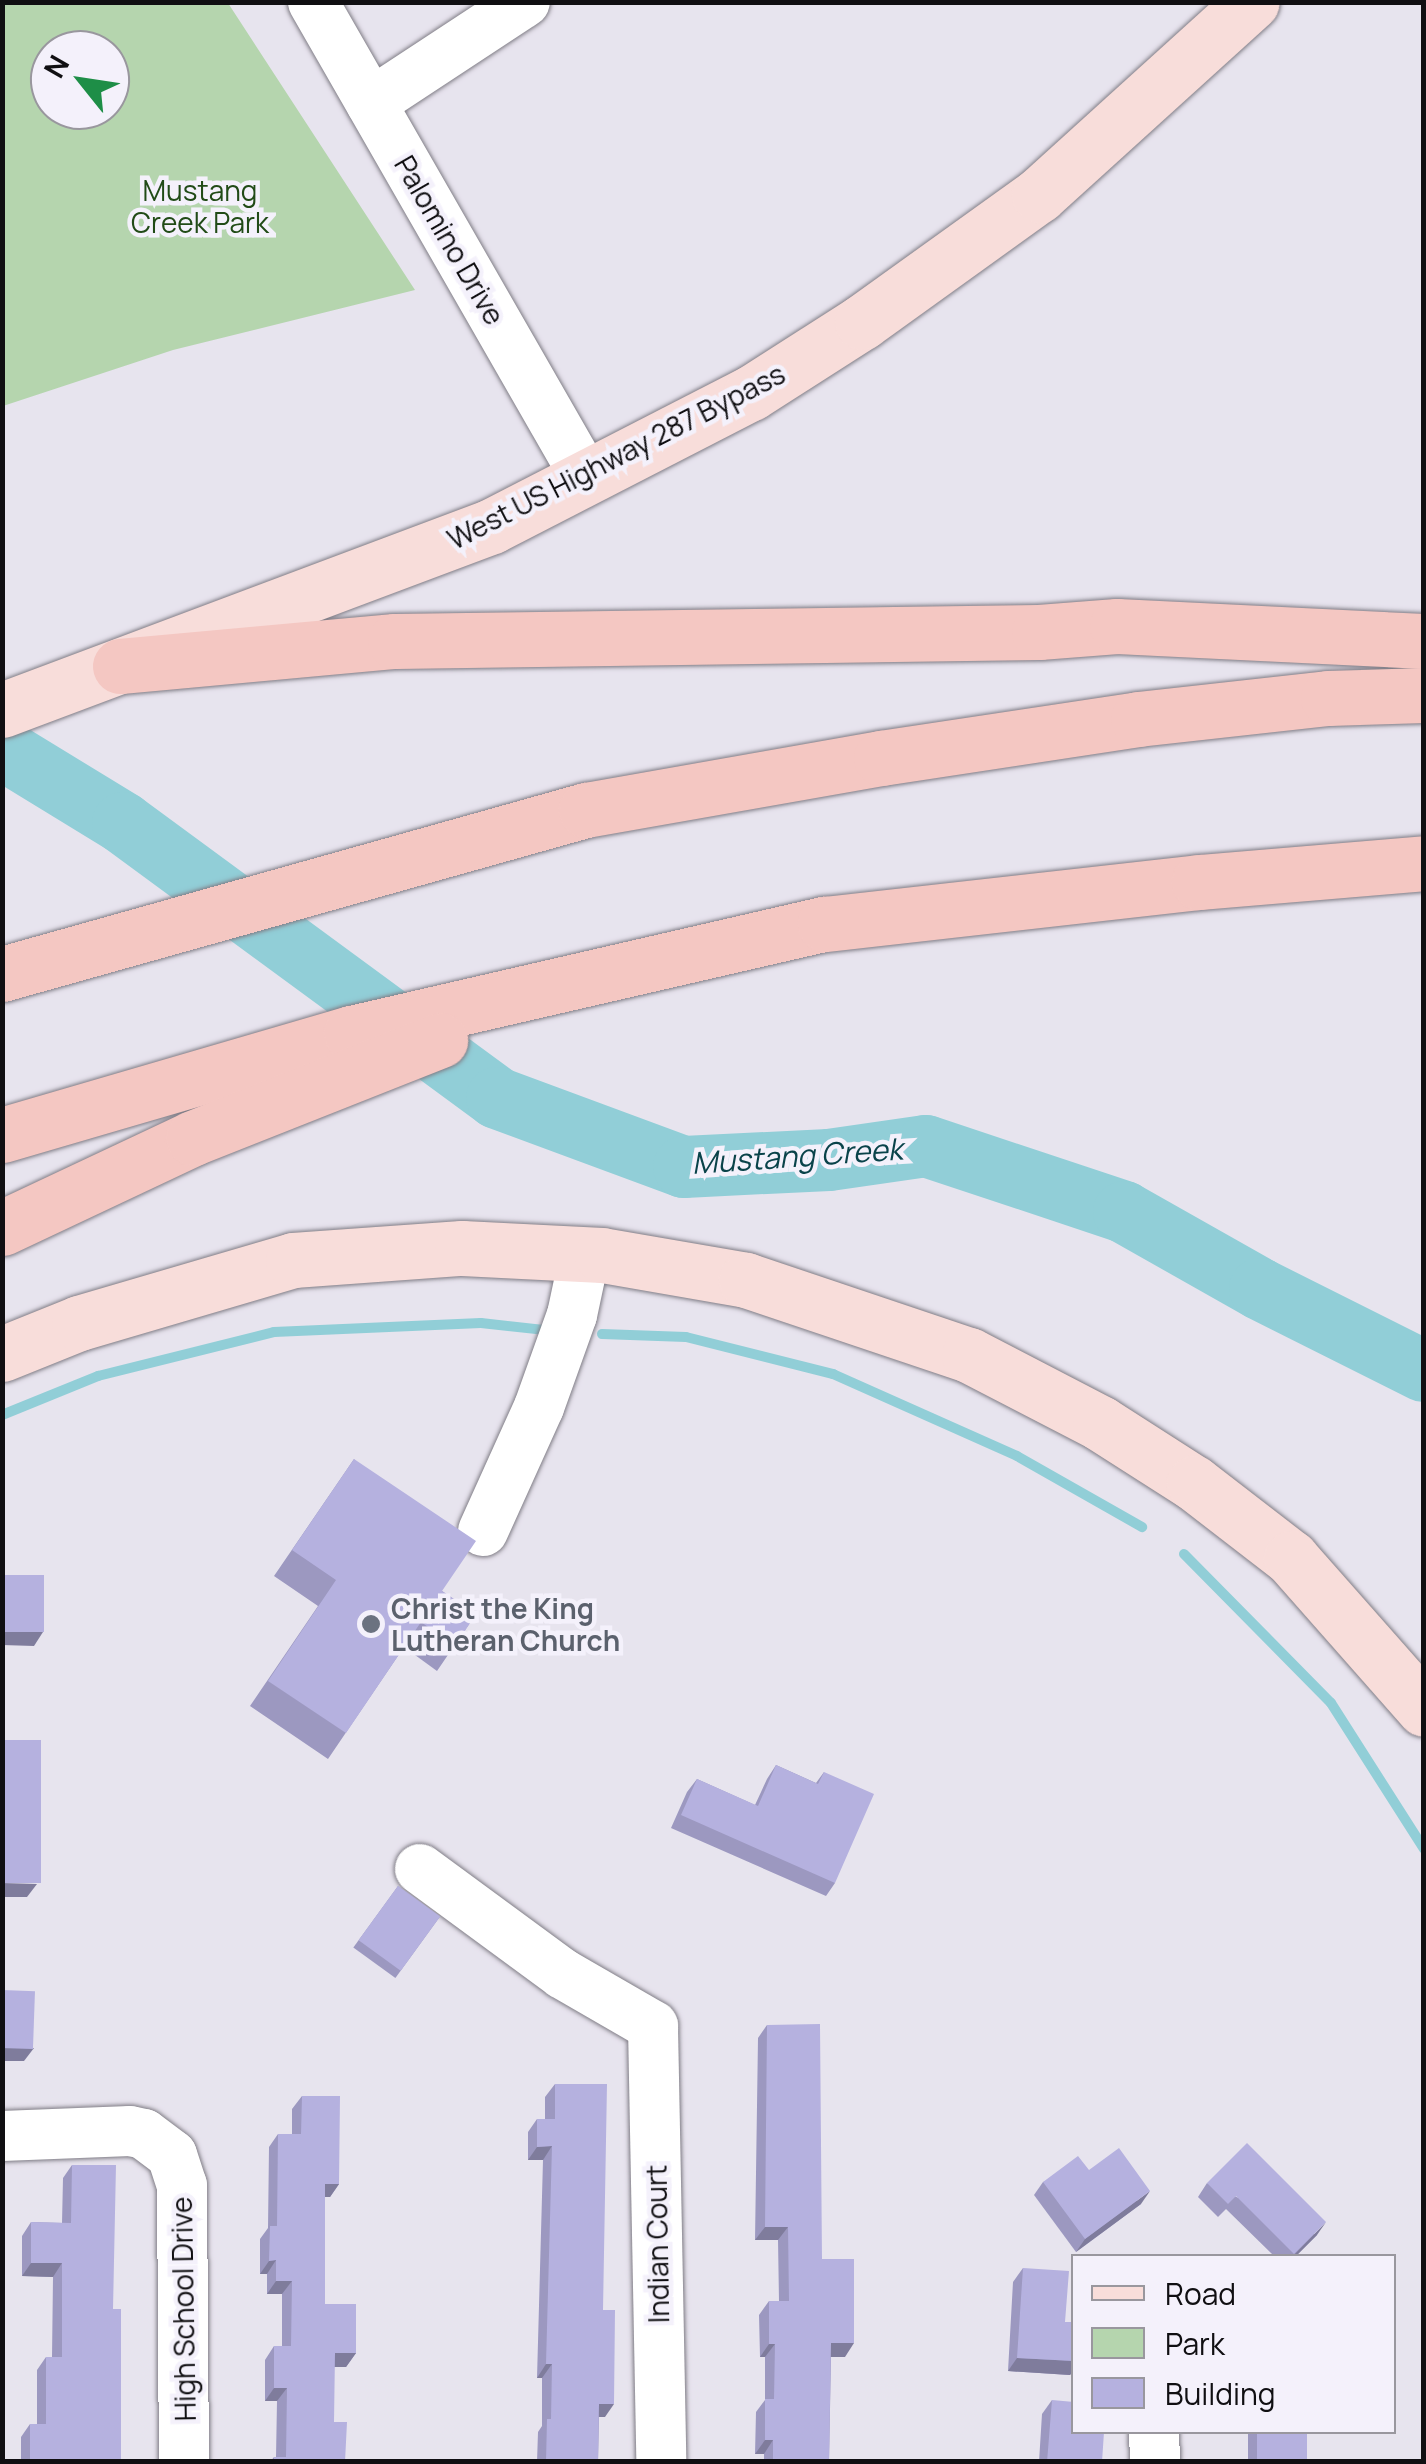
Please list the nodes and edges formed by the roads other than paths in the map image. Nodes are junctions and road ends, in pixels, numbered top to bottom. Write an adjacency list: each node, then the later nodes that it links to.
1 (313, 2): 5 (street, Palomino Drive)
2 (524, 2): 4 (street)
3 (1252, 2): 6 (main road, West US Highway 287 Bypass)
4 (472, 16): 5 (street)
5 (371, 102): 6 (street, Palomino Drive)
6 (586, 478): 8 (main road, West US Highway 287 Bypass)
7 (1424, 642): 8 (highway)
8 (102, 672): 10 (main road, West US Highway 287 Bypass)
9 (1424, 695): 12 (highway)
10 (2, 710)
11 (1424, 863): 13 (highway)
12 (6, 973)
13 (574, 984): 14 (highway); 15 (highway)
14 (2, 1135)
15 (2, 1228)
16 (585, 1254): 17 (main road); 18 (street); 19 (main road)
17 (2, 1354)
18 (483, 1531)
19 (1424, 1709)
20 (420, 1869): 24 (street, Indian Court)
21 (2, 2136): 23 (street, High School Drive)
22 (1154, 2434): 25 (street)
23 (184, 2462)
24 (661, 2462)
25 (1155, 2462)

